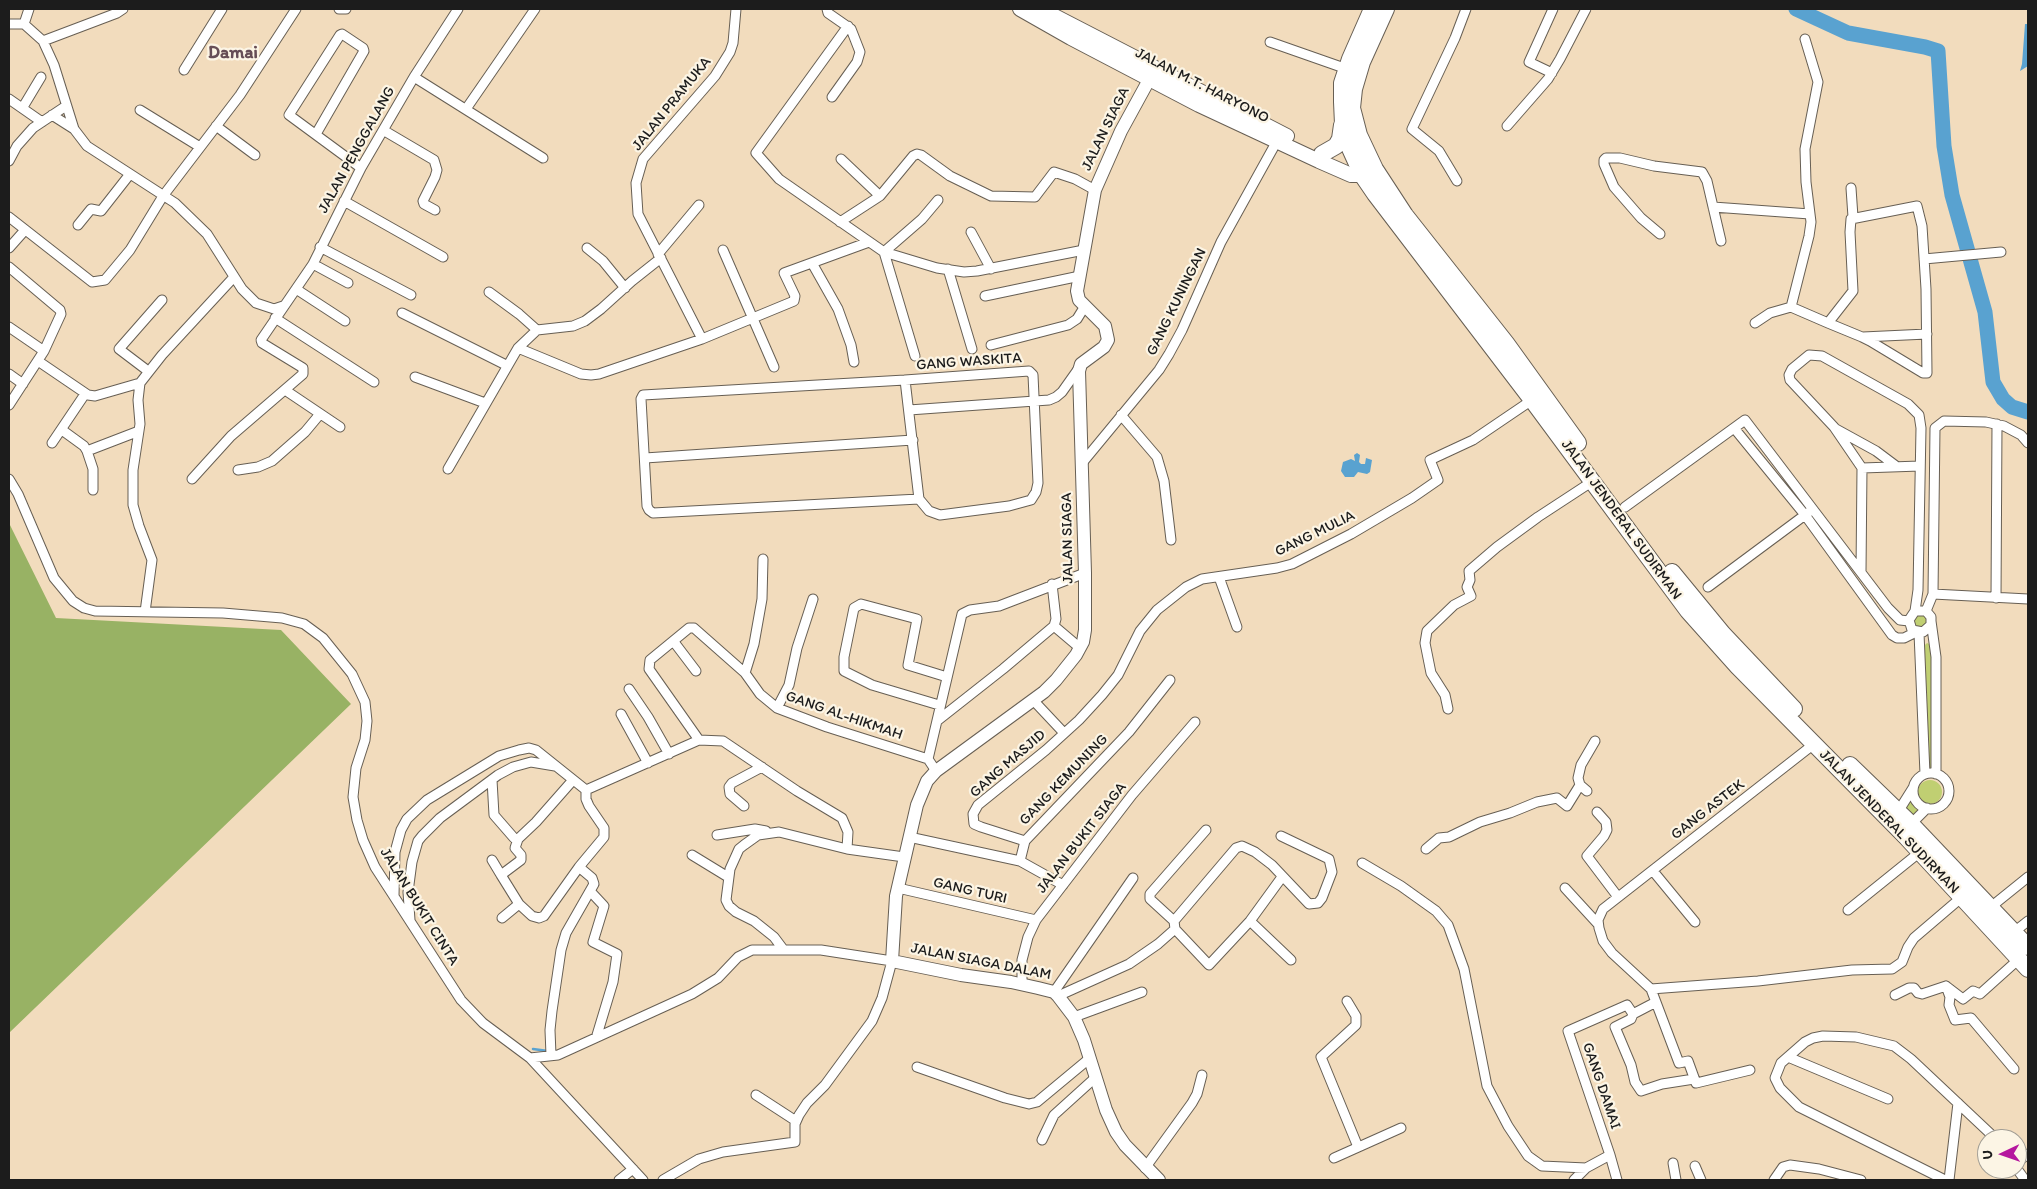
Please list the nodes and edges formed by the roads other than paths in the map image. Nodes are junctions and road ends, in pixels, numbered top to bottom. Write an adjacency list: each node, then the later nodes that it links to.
1 (29, 9): 18 (street)
2 (123, 9): 21 (street)
3 (222, 9): 24 (street)
4 (296, 9): 38 (street)
5 (339, 9): 6 (street)
6 (346, 9)
7 (458, 9): 27 (street, JALAN PENGGALANG)
8 (535, 9): 33 (street)
9 (736, 9): 80 (street, JALAN PRAMUKA)
10 (827, 9): 19 (street)
11 (1020, 9): 28 (main road, JALAN M.T. HARYONO)
12 (1041, 9): 45 (main road, JALAN M.T. HARYONO)
13 (1373, 9): 23 (highway, JALAN JENDERAL SUDIRMAN); 50 (highway, JALAN JENDERAL SUDIRMAN)
14 (1466, 9): 53 (street)
15 (1553, 9): 25 (street)
16 (1586, 9): 25 (street)
17 (9, 24): 18 (street)
18 (24, 24): 21 (street)
19 (848, 26): 29 (street); 66 (street)
20 (1805, 38): 63 (street)
21 (43, 41): 31 (street)
22 (1270, 42): 23 (street)
23 (1347, 69): 37 (highway, JALAN JENDERAL SUDIRMAN)
24 (184, 70)
25 (1552, 73): 39 (street)
26 (41, 77): 32 (street)
27 (414, 77): 33 (street); 41 (street, JALAN PENGGALANG)
28 (1150, 78): 43 (main road, JALAN M.T. HARYONO); 55 (street, JALAN SIAGA)
29 (832, 97)
30 (9, 99): 32 (street)
31 (66, 106): 35 (street); 40 (street)
32 (22, 107): 36 (street)
33 (466, 109): 47 (street)
34 (140, 110): 44 (street)
35 (52, 116): 36 (street); 40 (street)
36 (42, 122): 49 (street)
37 (1343, 124): 45 (highway); 50 (highway, JALAN JENDERAL SUDIRMAN)
38 (216, 126): 44 (street); 46 (street)
39 (1507, 126)
40 (74, 129): 52 (street)
41 (383, 130): 51 (street, JALAN PENGGALANG); 62 (street)
42 (316, 134): 42 (street); 51 (street)
43 (1277, 141): 50 (main road, JALAN M.T. HARYONO); 136 (street, GANG KUNINGAN)
44 (200, 147): 56 (street)
45 (1322, 154): 50 (main road, JALAN M.T. HARYONO)
46 (255, 155)
47 (543, 158)
48 (841, 159): 57 (street)
49 (9, 160)
50 (1365, 165): 130 (highway, JALAN JENDERAL SUDIRMAN); 159 (highway, JALAN JENDERAL SUDIRMAN)
51 (361, 168): 59 (street, JALAN PENGGALANG)
52 (130, 174): 56 (street); 67 (street)
53 (1457, 181)
54 (1851, 188): 65 (street)
55 (1095, 190): 57 (street); 77 (street, JALAN SIAGA)
56 (162, 196): 68 (street); 89 (street)
57 (880, 196): 66 (street)
58 (938, 200): 78 (street)
59 (344, 202): 73 (street, JALAN PENGGALANG); 81 (street)
60 (698, 205): 80 (street)
61 (1712, 207): 63 (street); 70 (street); 71 (street)
62 (435, 210)
63 (1810, 214): 99 (street)
64 (9, 217): 68 (street)
65 (1853, 217): 82 (street); 105 (street)
66 (840, 222): 72 (street)
67 (78, 226)
68 (25, 230): 74 (street)
69 (971, 232): 87 (street)
70 (1660, 234)
71 (1721, 241)
72 (869, 242): 78 (street); 83 (street)
73 (320, 246): 84 (street, JALAN PENGGALANG); 94 (street)
74 (9, 248)
75 (588, 248): 91 (street)
76 (723, 250): 102 (street)
77 (1084, 250): 87 (street); 88 (street, JALAN SIAGA)
78 (884, 252): 86 (street); 115 (street)
79 (2001, 252): 82 (street)
80 (660, 256): 91 (street); 110 (street, JALAN PRAMUKA)
81 (443, 257)
82 (1924, 260): 108 (street)
83 (812, 263): 102 (street); 117 (street)
84 (313, 264): 90 (street); 92 (street, JALAN PENGGALANG)
85 (9, 267): 114 (street)
86 (948, 269): 87 (street); 113 (street)
87 (991, 269)
88 (1080, 276): 95 (street); 98 (street, JALAN SIAGA)
89 (234, 277): 97 (street); 121 (street)
90 (348, 283)
91 (625, 288): 107 (street)
92 (296, 289): 97 (street, JALAN PENGGALANG); 103 (street)
93 (489, 292): 107 (street)
94 (411, 295)
95 (985, 296)
96 (162, 300): 121 (street)
97 (283, 306): 101 (street, JALAN PENGGALANG)
98 (1084, 306): 111 (street); 118 (street)
99 (1791, 307): 104 (street); 105 (street)
100 (402, 313): 119 (street)
101 (275, 318): 125 (street); 128 (street, JALAN PENGGALANG)
102 (752, 319): 110 (street); 120 (street)
103 (345, 321)
104 (1755, 323)
105 (1828, 323): 109 (street)
106 (9, 327): 114 (street)
107 (537, 330): 112 (street)
108 (1927, 334): 109 (street); 109 (street)
109 (1862, 337)
110 (702, 339): 112 (street)
111 (991, 345)
112 (518, 348): 119 (street)
113 (972, 349)
114 (44, 352): 116 (street)
115 (915, 356)
116 (38, 361): 127 (street); 129 (street)
117 (854, 362)
118 (1081, 364): 131 (street); 148 (street, JALAN SIAGA)
119 (506, 365): 132 (street)
120 (774, 367)
121 (148, 371): 126 (street)
122 (9, 374): 127 (street)
123 (415, 377): 132 (street)
124 (905, 380): 131 (street, GANG WASKITA); 134 (street); 147 (street)
125 (374, 382)
126 (140, 383): 129 (street); 142 (street)
127 (23, 384): 133 (street)
128 (285, 390): 135 (street); 155 (street)
129 (85, 394): 141 (street)
130 (1532, 400): 156 (highway, JALAN JENDERAL SUDIRMAN); 166 (street, GANG MULIA)
131 (1034, 401): 134 (street); 158 (street)
132 (485, 403): 153 (street)
133 (9, 405)
134 (909, 410): 143 (street)
135 (320, 414): 138 (street); 152 (street)
136 (1121, 416): 148 (street, GANG KUNINGAN); 162 (street)
137 (1997, 424): 144 (street); 170 (street); 171 (street)
138 (340, 427)
139 (1834, 427): 149 (street); 150 (street); 151 (street)
140 (1734, 428): 159 (street); 160 (street); 161 (street)
141 (62, 430): 145 (street); 146 (street)
142 (139, 431): 146 (street); 176 (street)
143 (913, 440): 147 (street); 158 (street)
144 (2028, 443)
145 (52, 444)
146 (86, 450): 157 (street)
147 (645, 458): 158 (street)
148 (1083, 462): 165 (street, JALAN SIAGA)
149 (1896, 466): 150 (street); 151 (street)
150 (1920, 466): 174 (street)
151 (1862, 468): 164 (street)
152 (238, 470)
153 (448, 470)
154 (9, 479): 176 (street, JALAN BUKIT CINTA)
155 (192, 479)
156 (1593, 481): 167 (highway, JALAN JENDERAL SUDIRMAN); 192 (street)
157 (92, 490)
158 (919, 499)
159 (1625, 507): 167 (highway, JALAN JENDERAL SUDIRMAN)
160 (1813, 509): 161 (street); 164 (street)
161 (1805, 515): 169 (street); 181 (street)
162 (1171, 540)
163 (763, 559): 185 (street)
164 (1861, 572): 177 (street)
165 (1085, 573): 168 (street); 183 (street, JALAN SIAGA)
166 (1219, 577): 180 (street); 196 (street, GANG MULIA)
167 (1674, 583): 199 (highway, JALAN JENDERAL SUDIRMAN); 217 (highway, JALAN JENDERAL SUDIRMAN)
168 (1052, 584): 179 (street); 186 (street)
169 (1708, 586)
170 (1933, 594): 171 (street); 175 (street)
171 (1996, 598): 173 (street)
172 (813, 599): 191 (street)
173 (2028, 599)
174 (1915, 611): 175 (street); 177 (street)
175 (1926, 611): 178 (street)
176 (145, 612): 245 (street, JALAN BUKIT CINTA)
177 (1909, 621): 181 (street)
178 (1931, 621): 181 (street); 209 (street)
179 (1054, 626): 183 (street); 194 (street)
180 (1237, 627)
181 (1917, 632): 208 (street)
182 (674, 642): 184 (street); 185 (street, GANG AL-HIKMAH); 197 (street)
183 (1080, 648): 189 (street, JALAN SIAGA)
184 (696, 671)
185 (745, 673): 191 (street, GANG AL-HIKMAH)
186 (947, 677): 190 (street); 190 (street)
187 (1170, 680): 225 (street, GANG KEMUNING)
188 (629, 689): 201 (street)
189 (1033, 700): 196 (street); 207 (street, JALAN SIAGA)
190 (939, 705): 194 (street)
191 (777, 708): 202 (street, GANG AL-HIKMAH)
192 (1448, 709)
193 (621, 714): 203 (street)
194 (937, 721): 202 (street)
195 (1195, 722): 241 (street, JALAN BUKIT SIAGA)
196 (1064, 733): 225 (street, GANG MASJID)
197 (699, 740): 201 (street); 206 (street)
198 (1595, 741): 227 (street)
199 (1814, 744): 217 (highway, JALAN JENDERAL SUDIRMAN); 235 (street, GANG ASTEK)
200 (508, 753): 204 (street); 205 (street); 245 (street)
201 (669, 754): 203 (street)
202 (928, 759): 207 (street)
203 (648, 763): 213 (street)
204 (555, 766): 205 (street); 211 (street)
205 (514, 767): 210 (street)
206 (762, 767): 214 (street); 226 (street)
207 (936, 771): 223 (street, JALAN SIAGA)
208 (1925, 774): 209 (street); 212 (street)
209 (1936, 774): 215 (street)
210 (492, 780): 224 (street); 252 (street)
211 (573, 780): 213 (street); 224 (street)
212 (1914, 785): 215 (street); 217 (street)
213 (586, 790): 234 (street)
214 (744, 806)
215 (1927, 808): 218 (street)
216 (1597, 812): 246 (street)
217 (1895, 816): 218 (highway, JALAN JENDERAL SUDIRMAN)
218 (1907, 829): 228 (highway, JALAN JENDERAL SUDIRMAN); 249 (highway, JALAN JENDERAL SUDIRMAN)
219 (1206, 830): 258 (street)
220 (768, 832): 221 (street); 226 (street); 237 (street)
221 (717, 835)
222 (1281, 836): 238 (street)
223 (909, 837): 230 (street, JALAN SIAGA); 232 (street)
224 (518, 840): 236 (street)
225 (1025, 841): 232 (street, GANG KEMUNING)
226 (846, 849): 230 (street)
227 (1426, 849)
228 (1920, 852): 247 (highway, JALAN JENDERAL SUDIRMAN); 250 (street)
229 (692, 855): 237 (street)
230 (904, 857): 242 (street, JALAN SIAGA)
231 (492, 860): 236 (street)
232 (1020, 861): 241 (street)
233 (1362, 862): 298 (street)
234 (579, 867): 244 (street); 248 (street)
235 (1652, 871): 246 (street, GANG ASTEK); 256 (street)
236 (501, 876): 248 (street)
237 (728, 877): 260 (street)
238 (1282, 877): 254 (street); 258 (street)
239 (2028, 877): 249 (street)
240 (1133, 878): 268 (street)
241 (1063, 885): 253 (street, JALAN BUKIT SIAGA)
242 (898, 888): 253 (street, GANG TURI); 263 (street, JALAN SIAGA)
243 (1565, 888): 257 (street)
244 (590, 892): 274 (street); 275 (street)
245 (394, 896): 252 (street, JALAN BUKIT CINTA)
246 (1618, 897): 257 (street, GANG ASTEK)
247 (1962, 897): 261 (highway, JALAN JENDERAL SUDIRMAN); 266 (street)
248 (519, 904): 251 (street)
249 (1992, 909): 259 (highway, JALAN JENDERAL SUDIRMAN)
250 (1848, 910)
251 (502, 918)
252 (410, 920): 277 (street, JALAN BUKIT CINTA)
253 (1036, 920): 264 (street, JALAN BUKIT SIAGA)
254 (1250, 921): 258 (street); 262 (street)
255 (2028, 921): 259 (street)
256 (1694, 922)
257 (1598, 924): 266 (street)
258 (1174, 925): 268 (street)
259 (2014, 932): 261 (highway, JALAN JENDERAL SUDIRMAN)
260 (783, 949): 263 (street); 274 (street)
261 (2025, 958): 265 (street)
262 (1291, 960)
263 (892, 961): 264 (street, JALAN SIAGA DALAM); 288 (street)
264 (1022, 984): 268 (street, JALAN SIAGA DALAM)
265 (1946, 986): 269 (street); 280 (street)
266 (1651, 989): 271 (street)
267 (1142, 992): 273 (street)
268 (1056, 994): 273 (street, JALAN SIAGA DALAM)
269 (1894, 995)
270 (1347, 1001): 292 (street)
271 (1656, 1002): 272 (street); 284 (street)
272 (1633, 1014): 284 (street); 293 (street, GANG DAMAI)
273 (1074, 1017): 278 (street, JALAN SIAGA DALAM)
274 (597, 1035): 275 (street)
275 (551, 1055): 277 (street)
276 (1788, 1057): 286 (street); 287 (street); 310 (street)
277 (530, 1058): 299 (street, JALAN BUKIT CINTA)
278 (1090, 1058): 279 (street); 283 (street, JALAN SIAGA DALAM)
279 (917, 1067)
280 (2014, 1069)
281 (1750, 1070): 284 (street)
282 (1202, 1075): 297 (street)
283 (1096, 1077): 291 (street); 297 (street, JALAN SIAGA DALAM)
284 (1694, 1079)
285 (756, 1095): 288 (street)
286 (1888, 1100)
287 (1958, 1103): 290 (street); 311 (street)
288 (796, 1121): 302 (street)
289 (1401, 1128): 292 (street)
290 (1985, 1129)
291 (1042, 1140)
292 (1358, 1147): 294 (street)
293 (1609, 1151): 298 (street); 305 (street, GANG DAMAI)
294 (1334, 1158)
295 (1673, 1163): 306 (street)
296 (1695, 1166): 307 (street)
297 (1146, 1168): 303 (street, JALAN SIAGA DALAM)
298 (1586, 1168): 304 (street)
299 (633, 1169): 300 (street); 301 (street, JALAN BUKIT CINTA)
300 (620, 1180)
301 (643, 1180)
302 (663, 1180)
303 (1159, 1180)
304 (1574, 1180)
305 (1616, 1180)
306 (1676, 1180)
307 (1701, 1180)
308 (1774, 1180): 309 (street)
309 (1861, 1180)
310 (1945, 1180)
311 (1949, 1180)

